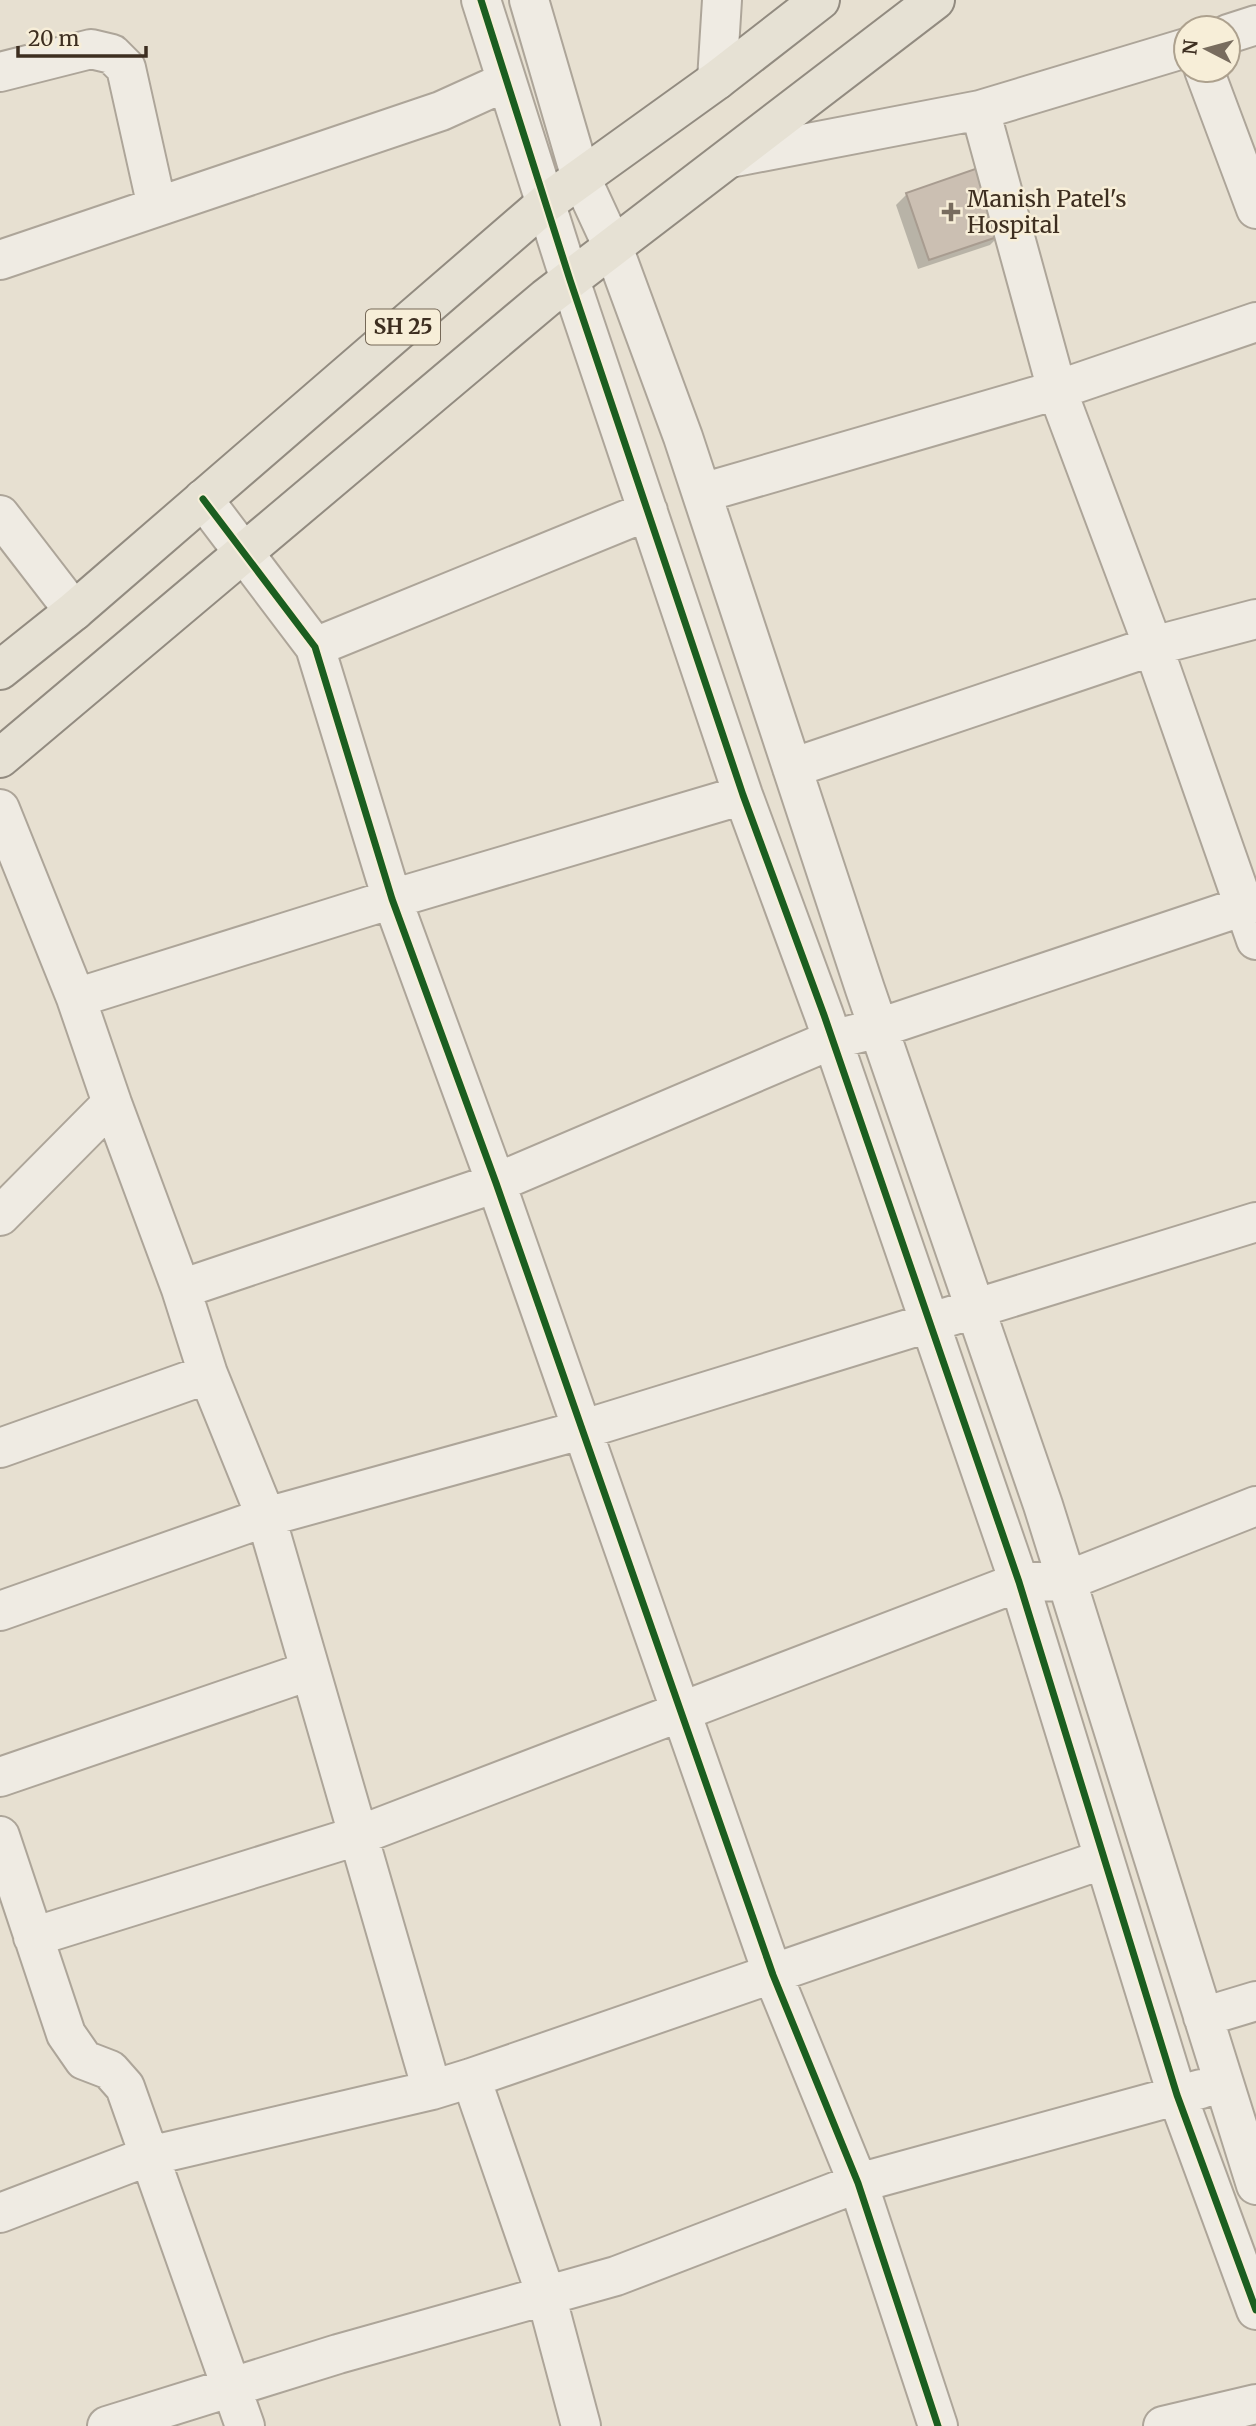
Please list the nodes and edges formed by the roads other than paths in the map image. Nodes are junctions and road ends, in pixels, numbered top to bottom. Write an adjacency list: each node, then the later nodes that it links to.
1 (481, 0): 9 (street)
2 (529, 0): 13 (street)
3 (722, 0): 8 (street)
4 (820, 0): 8 (main road, SH 25)
5 (936, 0): 12 (main road)
6 (1172, 52): 11 (street)
7 (0, 72): 15 (street)
8 (717, 79): 13 (main road, SH 25)
9 (505, 82): 14 (street); 15 (street)
10 (1209, 84): 16 (street)
11 (980, 110): 12 (street); 21 (street)
12 (730, 158): 17 (main road)
13 (581, 178): 14 (main road, SH 25); 17 (street)
14 (546, 203): 19 (street); 23 (main road, SH 25)
15 (157, 206): 18 (street)
16 (1256, 209)
17 (613, 247): 19 (main road); 22 (street)
18 (0, 261)
19 (570, 280): 24 (street); 26 (main road)
20 (1256, 322): 21 (street)
21 (1057, 390): 22 (street); 29 (street)
22 (702, 493): 33 (street)
23 (203, 499): 26 (street); 27 (main road, SH 25)
24 (648, 511): 30 (street); 34 (street)
25 (0, 515): 27 (street)
26 (243, 553): 30 (street); 32 (main road)
27 (75, 611): 31 (main road, SH 25)
28 (1256, 619): 29 (street)
29 (1153, 646): 33 (street); 38 (street)
30 (315, 647): 37 (street)
31 (0, 670)
32 (0, 758)
33 (792, 768): 40 (street)
34 (743, 795): 37 (street); 41 (street)
35 (0, 809): 36 (street)
36 (12, 876): 39 (street)
37 (392, 899): 39 (street); 43 (street)
38 (1252, 916): 40 (street)
39 (76, 998): 42 (street)
40 (879, 1028): 41 (street); 47 (street)
41 (831, 1040): 43 (street); 48 (street)
42 (112, 1103): 44 (street); 46 (street)
43 (496, 1183): 46 (street); 50 (street)
44 (0, 1216)
45 (1256, 1222): 47 (street)
46 (181, 1289): 49 (street)
47 (976, 1308): 48 (street); 54 (street)
48 (932, 1324): 50 (street); 55 (street)
49 (208, 1374): 51 (street); 53 (street)
50 (581, 1430): 53 (street); 58 (street)
51 (0, 1448)
52 (1256, 1506): 54 (street)
53 (266, 1517): 56 (street); 57 (street)
54 (1066, 1581): 55 (street); 67 (street)
55 (1020, 1583): 58 (street); 62 (street)
56 (0, 1611)
57 (309, 1671): 59 (street); 61 (street)
58 (683, 1711): 61 (street); 65 (street)
59 (0, 1777)
60 (0, 1836): 63 (street)
61 (357, 1836): 64 (street); 70 (street)
62 (1104, 1859): 65 (street); 71 (street)
63 (11, 1906): 64 (street)
64 (33, 1937): 72 (street)
65 (774, 1975): 68 (street); 73 (street)
66 (1256, 2001): 67 (street)
67 (1203, 2017): 69 (street)
68 (471, 2078): 70 (street); 76 (street)
69 (1224, 2083): 71 (street); 74 (street)
70 (432, 2090): 72 (street)
71 (1177, 2095): 73 (street); 77 (street)
72 (149, 2157): 75 (street); 78 (street)
73 (858, 2183): 76 (street); 83 (street)
74 (1256, 2185)
75 (0, 2213)
76 (546, 2295): 78 (street); 82 (street)
77 (1256, 2310)
78 (233, 2386): 80 (street); 81 (street)
79 (1256, 2404): 84 (street)
80 (107, 2426)
81 (245, 2426)
82 (581, 2426)
83 (938, 2426)
84 (1163, 2426)

